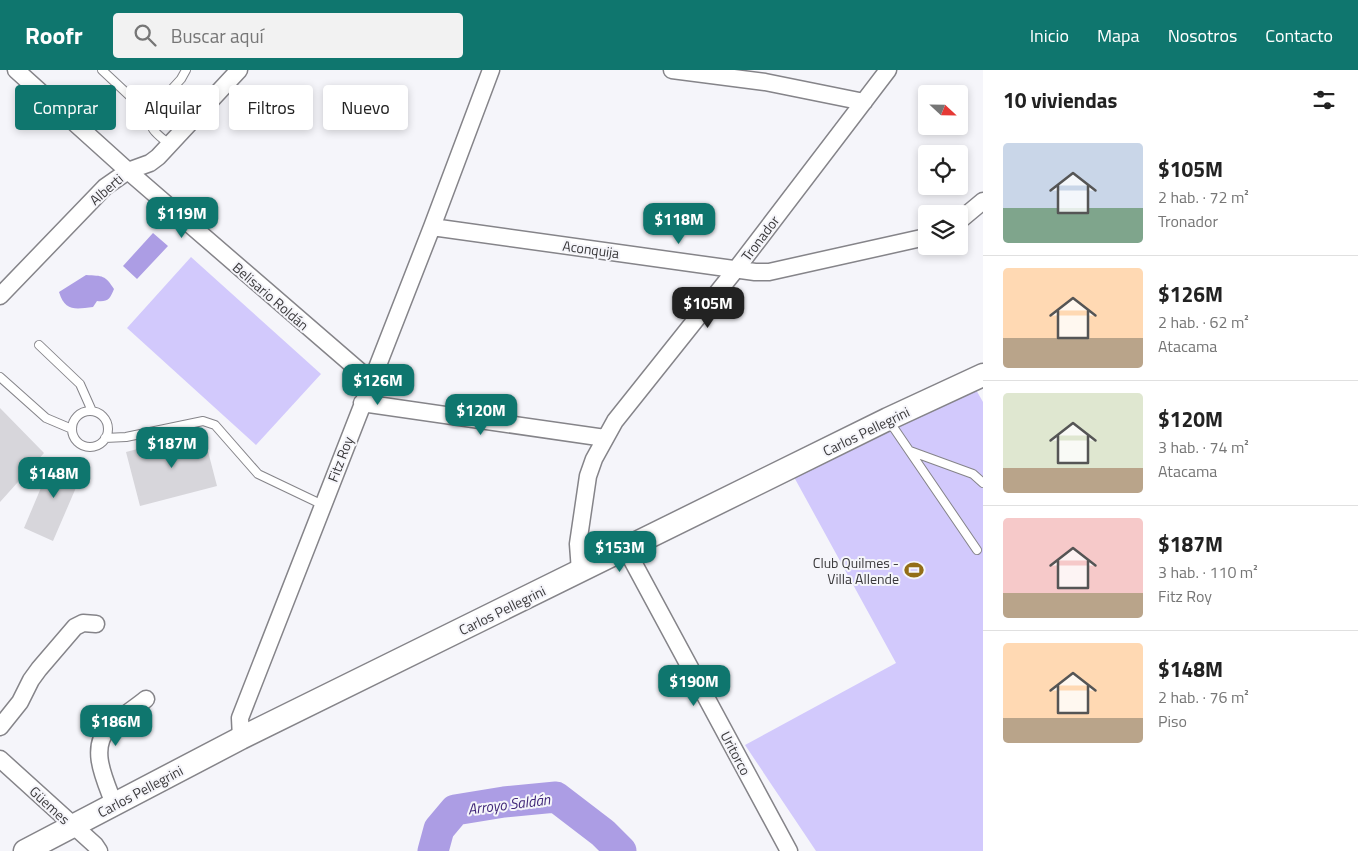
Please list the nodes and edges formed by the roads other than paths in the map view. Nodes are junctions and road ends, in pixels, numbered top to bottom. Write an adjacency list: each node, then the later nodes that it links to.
1 (16, 70): 13 (street, Belisario Roldán)
2 (102, 70): 9 (lane)
3 (186, 70): 8 (lane)
4 (239, 70): 12 (street, Alberti)
5 (491, 70): 16 (street, Fitz Roy)
6 (672, 70): 10 (street)
7 (888, 70): 10 (street, Tronador)
8 (176, 85)
9 (126, 92)
10 (864, 102): 18 (street, Tronador)
11 (153, 130): 12 (lane)
12 (170, 145): 13 (street, Alberti)
13 (128, 171): 19 (street, Alberti); 23 (street, Belisario Roldán)
14 (983, 201): 15 (street)
15 (968, 213)
16 (432, 227): 18 (street, Aconquija); 23 (street, Fitz Roy)
17 (918, 239): 18 (street, Aconquija)
18 (737, 268): 29 (street, Tronador)
19 (0, 296)
20 (39, 345): 25 (lane)
21 (983, 376): 26 (main road, Carlos Pellegrini)
22 (0, 377): 27 (lane)
23 (371, 382): 24 (street, Fitz Roy)
24 (362, 402): 29 (street); 32 (street, Fitz Roy)
25 (92, 411): 27 (lane); 28 (lane)
26 (888, 419): 30 (lane); 33 (main road, Carlos Pellegrini)
27 (72, 430): 28 (lane)
28 (105, 438): 32 (lane)
29 (605, 438): 35 (street, Tronador)
30 (910, 451): 31 (lane); 34 (lane)
31 (983, 483)
32 (323, 505): 39 (street, Fitz Roy)
33 (626, 549): 35 (main road, Carlos Pellegrini); 45 (street, Uritorco)
34 (977, 550)
35 (580, 572): 39 (main road, Carlos Pellegrini)
36 (96, 624): 38 (street)
37 (146, 699): 41 (street)
38 (0, 727)
39 (241, 738): 41 (main road, Carlos Pellegrini)
40 (0, 759): 42 (street, Güemes)
41 (114, 804): 42 (main road, Carlos Pellegrini)
42 (73, 827): 43 (main road, Carlos Pellegrini); 44 (street, Güemes)
43 (25, 851)
44 (99, 851)
45 (789, 851)

